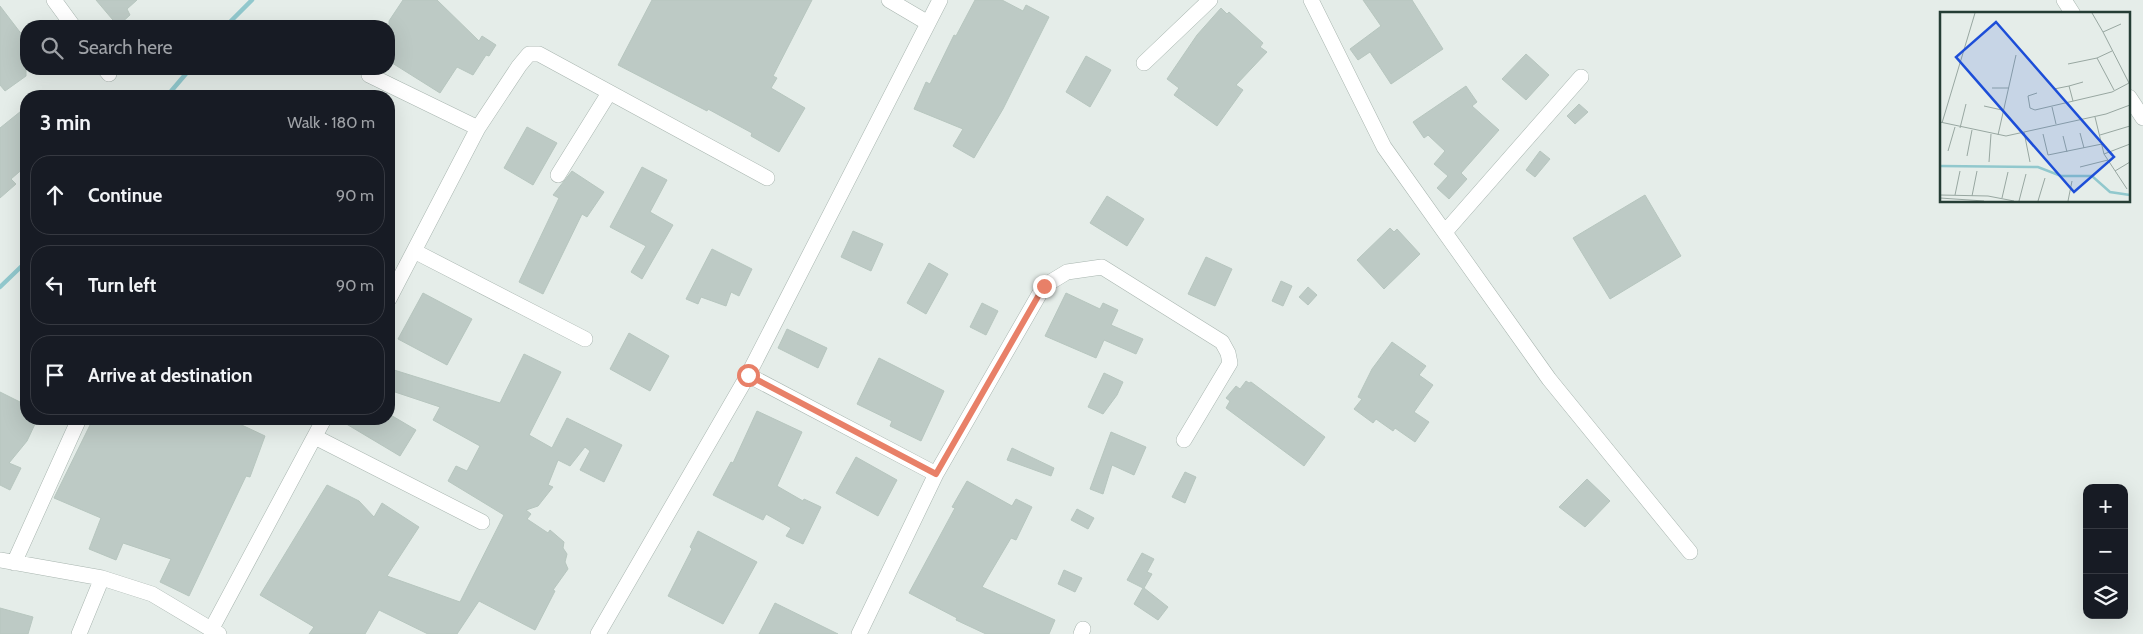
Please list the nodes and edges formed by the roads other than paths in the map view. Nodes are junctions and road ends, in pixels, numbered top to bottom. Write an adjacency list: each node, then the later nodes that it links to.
1 (54, 0): 8 (street)
2 (889, 0): 9 (street)
3 (940, 0): 9 (street)
4 (1210, 0): 10 (street)
5 (1311, 0): 19 (street)
6 (2064, 0): 7 (street)
7 (2072, 12)
8 (69, 20)
9 (928, 23): 23 (street)
10 (1144, 63)
11 (369, 75): 16 (street)
12 (1581, 77): 19 (street)
13 (610, 93): 16 (street); 17 (street); 18 (street)
14 (2130, 98): 15 (street)
15 (2143, 118)
16 (478, 128): 20 (street)
17 (558, 175)
18 (767, 178)
19 (1445, 232): 30 (street)
20 (414, 251): 21 (street); 22 (street)
21 (395, 287)
22 (585, 339)
23 (748, 375): 28 (street); 35 (street)
24 (76, 425): 31 (street)
25 (321, 425): 26 (street)
26 (315, 437): 29 (street); 33 (street)
27 (1184, 440): 28 (street)
28 (936, 474): 36 (street)
29 (482, 522)
30 (1690, 552)
31 (7, 562): 32 (street)
32 (102, 578): 33 (street); 34 (street)
33 (215, 632)
34 (79, 634)
35 (598, 634)
36 (859, 634)

